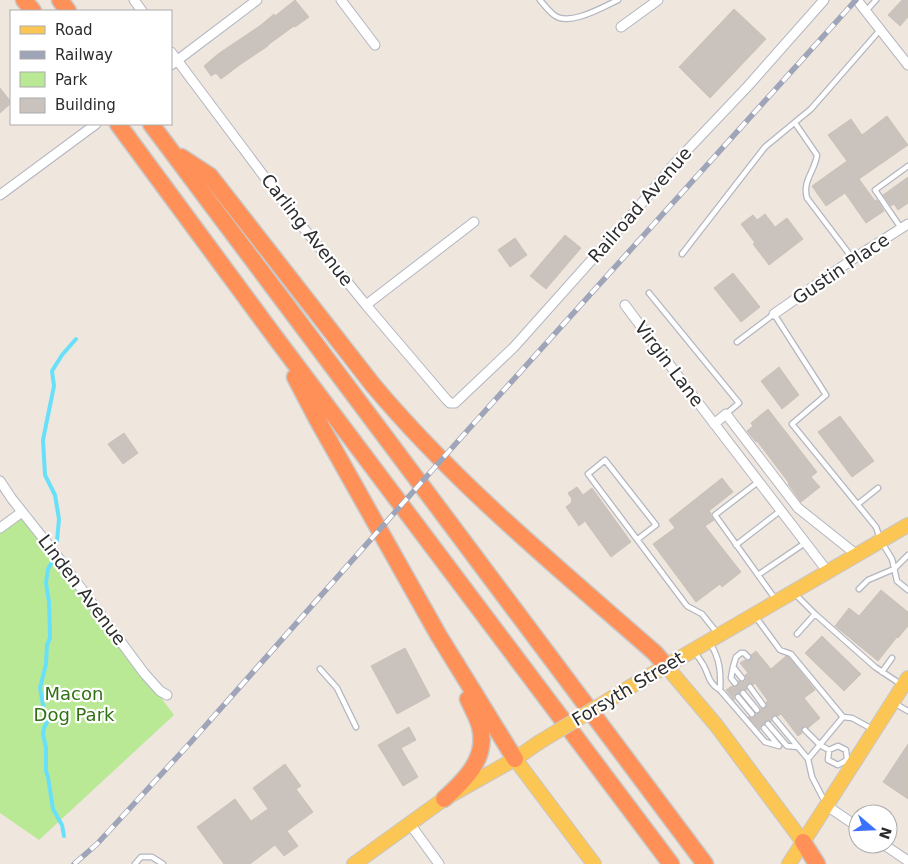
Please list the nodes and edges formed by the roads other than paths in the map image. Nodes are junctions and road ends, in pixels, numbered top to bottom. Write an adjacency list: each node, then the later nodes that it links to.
1 (24, 0): 10 (highway)
2 (257, 0): 15 (street)
3 (341, 0): 14 (street)
4 (540, 0): 5 (lane)
5 (618, 0)
6 (658, 0): 12 (street)
7 (824, 0): 34 (street, Railroad Avenue)
8 (857, 0): 11 (street)
9 (876, 0): 11 (lane)
10 (32, 10)
11 (866, 11): 13 (street)
12 (622, 27)
13 (880, 30): 16 (street); 17 (lane)
14 (375, 45)
15 (174, 63): 29 (street, Carling Avenue)
16 (908, 65)
17 (795, 123): 26 (lane); 27 (lane)
18 (95, 125): 23 (street)
19 (119, 125): 32 (highway)
20 (152, 125): 21 (highway)
21 (171, 151): 66 (highway); 109 (highway)
22 (908, 166): 25 (lane)
23 (0, 195)
24 (474, 222): 29 (street)
25 (905, 226): 27 (street, Gustin Place)
26 (682, 254)
27 (853, 259): 31 (street, Gustin Place)
28 (649, 293): 35 (lane)
29 (366, 305): 34 (street, Carling Avenue)
30 (624, 305): 36 (street, Virgin Lane)
31 (774, 314): 33 (lane); 40 (lane)
32 (275, 337): 61 (highway); 108 (highway)
33 (737, 342)
34 (450, 403)
35 (726, 414): 36 (street); 49 (street)
36 (714, 424): 38 (street, Virgin Lane)
37 (0, 481): 42 (street, Linden Avenue)
38 (758, 482): 41 (street, Virgin Lane); 48 (lane)
39 (878, 488): 40 (lane)
40 (858, 504): 46 (lane)
41 (780, 511): 47 (street, Virgin Lane); 48 (lane)
42 (22, 512): 44 (street); 76 (street, Linden Avenue)
43 (908, 525): 46 (main road, Forsyth Street)
44 (0, 528)
45 (638, 539): 45 (lane); 62 (lane)
46 (880, 541): 49 (main road, Forsyth Street); 51 (lane)
47 (805, 543): 52 (street, Virgin Lane); 53 (lane)
48 (736, 545): 53 (lane)
49 (857, 555): 52 (main road, Forsyth Street)
50 (908, 556): 51 (lane)
51 (894, 569): 54 (lane); 55 (lane)
52 (828, 572): 56 (main road, Forsyth Street)
53 (758, 575): 57 (lane)
54 (859, 588)
55 (908, 590)
56 (792, 592): 57 (main road, Forsyth Street); 58 (lane)
57 (777, 601): 59 (main road, Forsyth Street)
58 (815, 614): 60 (lane); 69 (lane)
59 (754, 615): 62 (main road, Forsyth Street); 83 (lane)
60 (797, 634)
61 (439, 636): 95 (highway); 98 (highway)
62 (714, 638): 63 (main road, Forsyth Street); 74 (lane)
63 (693, 650): 66 (main road, Forsyth Street); 74 (lane)
64 (748, 657): 67 (lane)
65 (892, 658): 69 (lane)
66 (666, 666): 95 (main road, Forsyth Street, bridge); 102 (main road)
67 (733, 667): 70 (lane); 72 (lane)
68 (320, 669): 86 (lane)
69 (882, 672): 71 (lane)
70 (742, 678)
71 (906, 682): 78 (main road)
72 (733, 685)
73 (750, 687): 79 (lane)
74 (720, 690): 91 (lane)
75 (743, 693): 80 (lane)
76 (168, 695)
77 (738, 697): 82 (lane)
78 (893, 702): 81 (lane); 89 (main road)
79 (763, 705)
80 (757, 710)
81 (908, 711)
82 (752, 714)
83 (843, 717): 89 (lane); 90 (lane)
84 (775, 719): 93 (lane)
85 (768, 724): 92 (lane)
86 (356, 727)
87 (764, 728): 91 (lane)
88 (805, 730): 90 (lane)
89 (875, 731): 97 (main road)
90 (820, 745): 94 (lane); 96 (lane)
91 (779, 746): 92 (lane)
92 (787, 746): 93 (lane)
93 (798, 747): 96 (lane)
94 (829, 750): 97 (lane); 97 (lane)
95 (515, 759): 98 (main road, Forsyth Street); 107 (main road)
96 (808, 759): 99 (lane)
97 (850, 762): 99 (main road)
98 (444, 800): 101 (main road, Forsyth Street)
99 (827, 806): 100 (street); 102 (main road)
100 (848, 820)
101 (410, 824): 105 (main road, Forsyth Street); 106 (street)
102 (804, 842): 110 (main road); 111 (highway)
103 (136, 864): 104 (lane)
104 (163, 864)
105 (354, 864)
106 (439, 864)
107 (594, 864)
108 (671, 864)
109 (705, 864)
110 (788, 864)
111 (817, 864)

